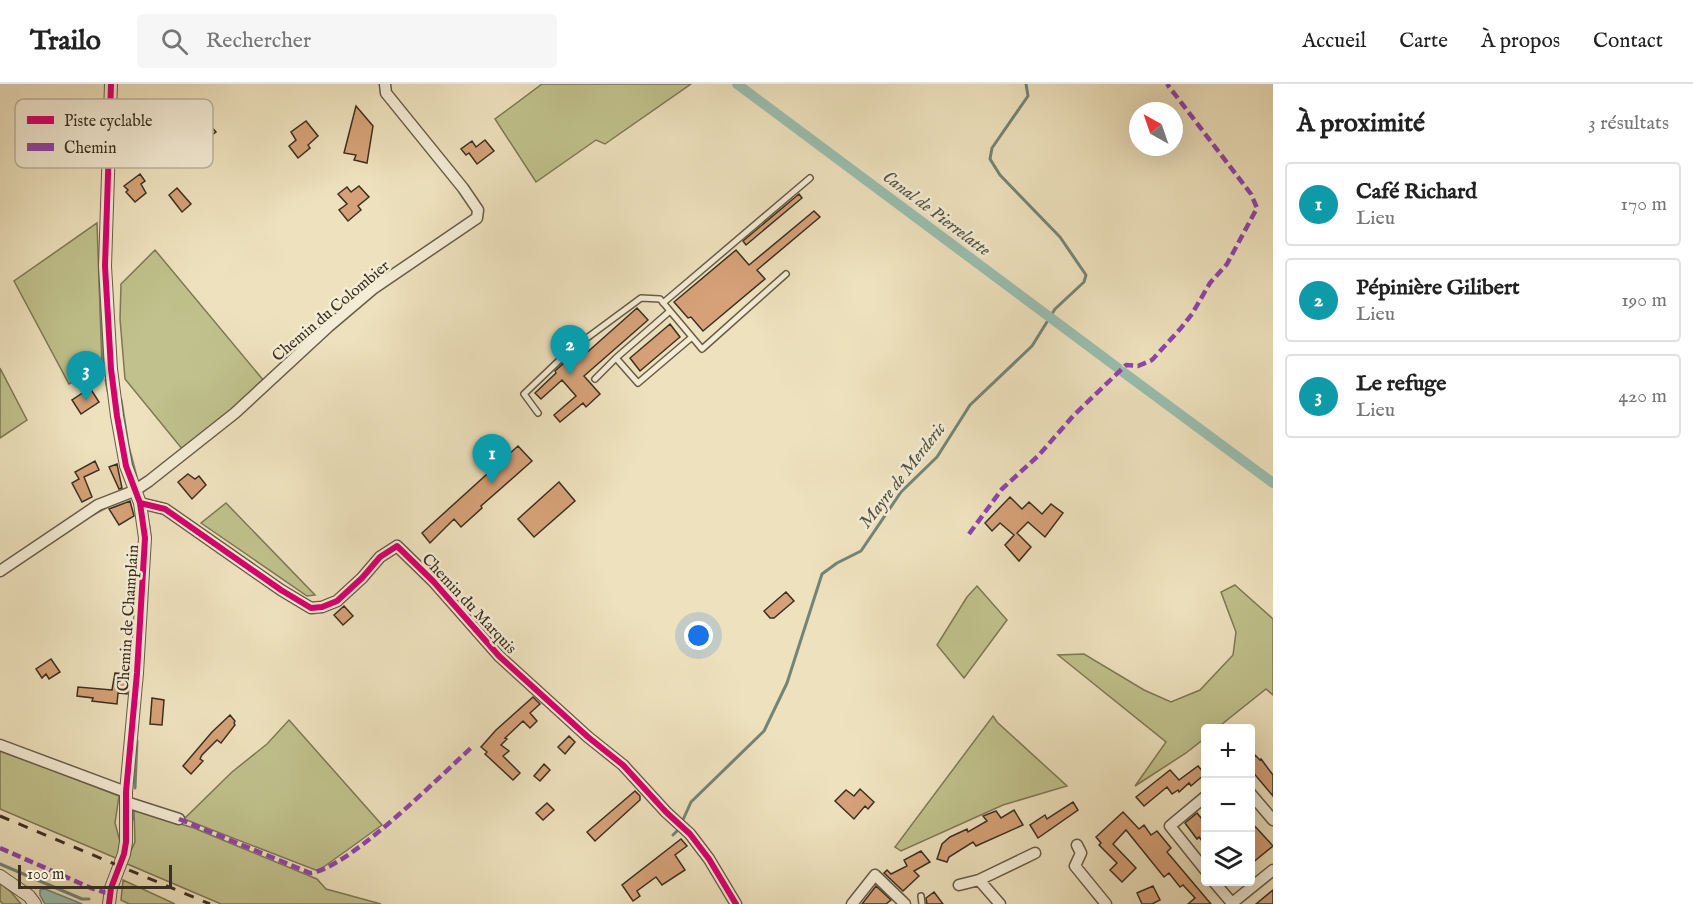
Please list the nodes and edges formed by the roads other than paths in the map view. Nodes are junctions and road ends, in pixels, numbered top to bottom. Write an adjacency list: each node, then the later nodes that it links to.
1 (111, 84): 3 (street, Chemin de Champlain)
2 (385, 84): 13 (street, Chemin du Colombier)
3 (111, 99)
4 (108, 168): 13 (street, Chemin de Champlain)
5 (810, 178): 7 (lane)
6 (786, 274): 9 (lane)
7 (663, 303): 8 (lane); 12 (lane)
8 (670, 311): 9 (lane); 10 (lane)
9 (692, 337): 10 (lane)
10 (616, 358): 11 (lane)
11 (595, 379)
12 (538, 413)
13 (134, 491): 14 (street, Chemin de Champlain); 15 (street, Chemin du Colombier)
14 (140, 503): 17 (street, Chemin de Champlain); 35 (street, Chemin du Marquis)
15 (0, 571)
16 (0, 745): 17 (street)
17 (126, 797): 20 (street); 34 (street, Chemin de Champlain)
18 (1255, 797): 21 (street)
19 (1201, 800): 24 (street)
20 (179, 819)
21 (1273, 820)
22 (1077, 845): 40 (street)
23 (1035, 853): 27 (street)
24 (1201, 865)
25 (1273, 870): 41 (street)
26 (0, 876): 30 (street)
27 (979, 880): 28 (street); 39 (street)
28 (959, 885)
29 (1217, 886): 41 (street)
30 (16, 888): 32 (street); 33 (street)
31 (921, 896): 38 (lane)
32 (26, 904)
33 (34, 904)
34 (109, 904)
35 (736, 904)
36 (852, 904): 37 (street)
37 (905, 904)
38 (922, 904)
39 (1000, 904)
40 (1107, 904)
41 (1231, 904)

